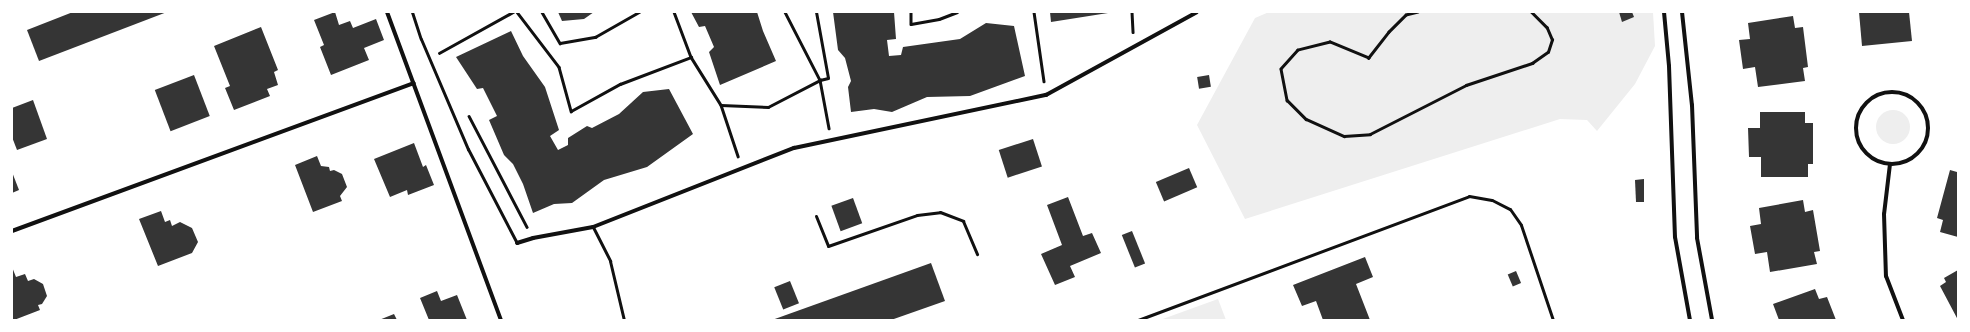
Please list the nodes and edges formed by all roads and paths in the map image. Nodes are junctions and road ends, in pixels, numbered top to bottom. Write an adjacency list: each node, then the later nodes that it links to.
1 (387, 12): 23 (street)
2 (412, 12): 34 (lane)
3 (513, 12): 20 (path)
4 (517, 12): 21 (path)
5 (542, 12): 6 (path)
6 (639, 12)
7 (674, 12): 21 (path)
8 (785, 12): 22 (path)
9 (816, 12): 22 (path)
10 (911, 12): 11 (path)
11 (957, 12)
12 (1034, 12): 24 (path)
13 (1132, 12): 19 (path)
14 (1197, 12): 19 (street)
15 (1418, 12): 16 (path)
16 (1531, 12)
17 (1664, 12): 40 (street)
18 (1682, 12): 41 (street)
19 (1134, 46): 24 (street)
20 (434, 48)
21 (691, 57): 25 (path)
22 (820, 80): 25 (path); 27 (path)
23 (414, 83): 32 (street); 36 (street)
24 (1046, 95): 27 (street)
25 (721, 105): 29 (path)
26 (466, 109): 33 (path)
27 (832, 140): 29 (street)
28 (1890, 164): 28 (street); 42 (street)
29 (742, 168): 31 (street)
30 (816, 216): 35 (lane)
31 (593, 227): 33 (street); 37 (lane)
32 (12, 231)
33 (533, 238): 34 (street)
34 (517, 243)
35 (977, 254)
36 (501, 320)
37 (624, 320)
38 (1138, 320): 39 (lane)
39 (1554, 320)
40 (1690, 320)
41 (1712, 320)
42 (1903, 320)

